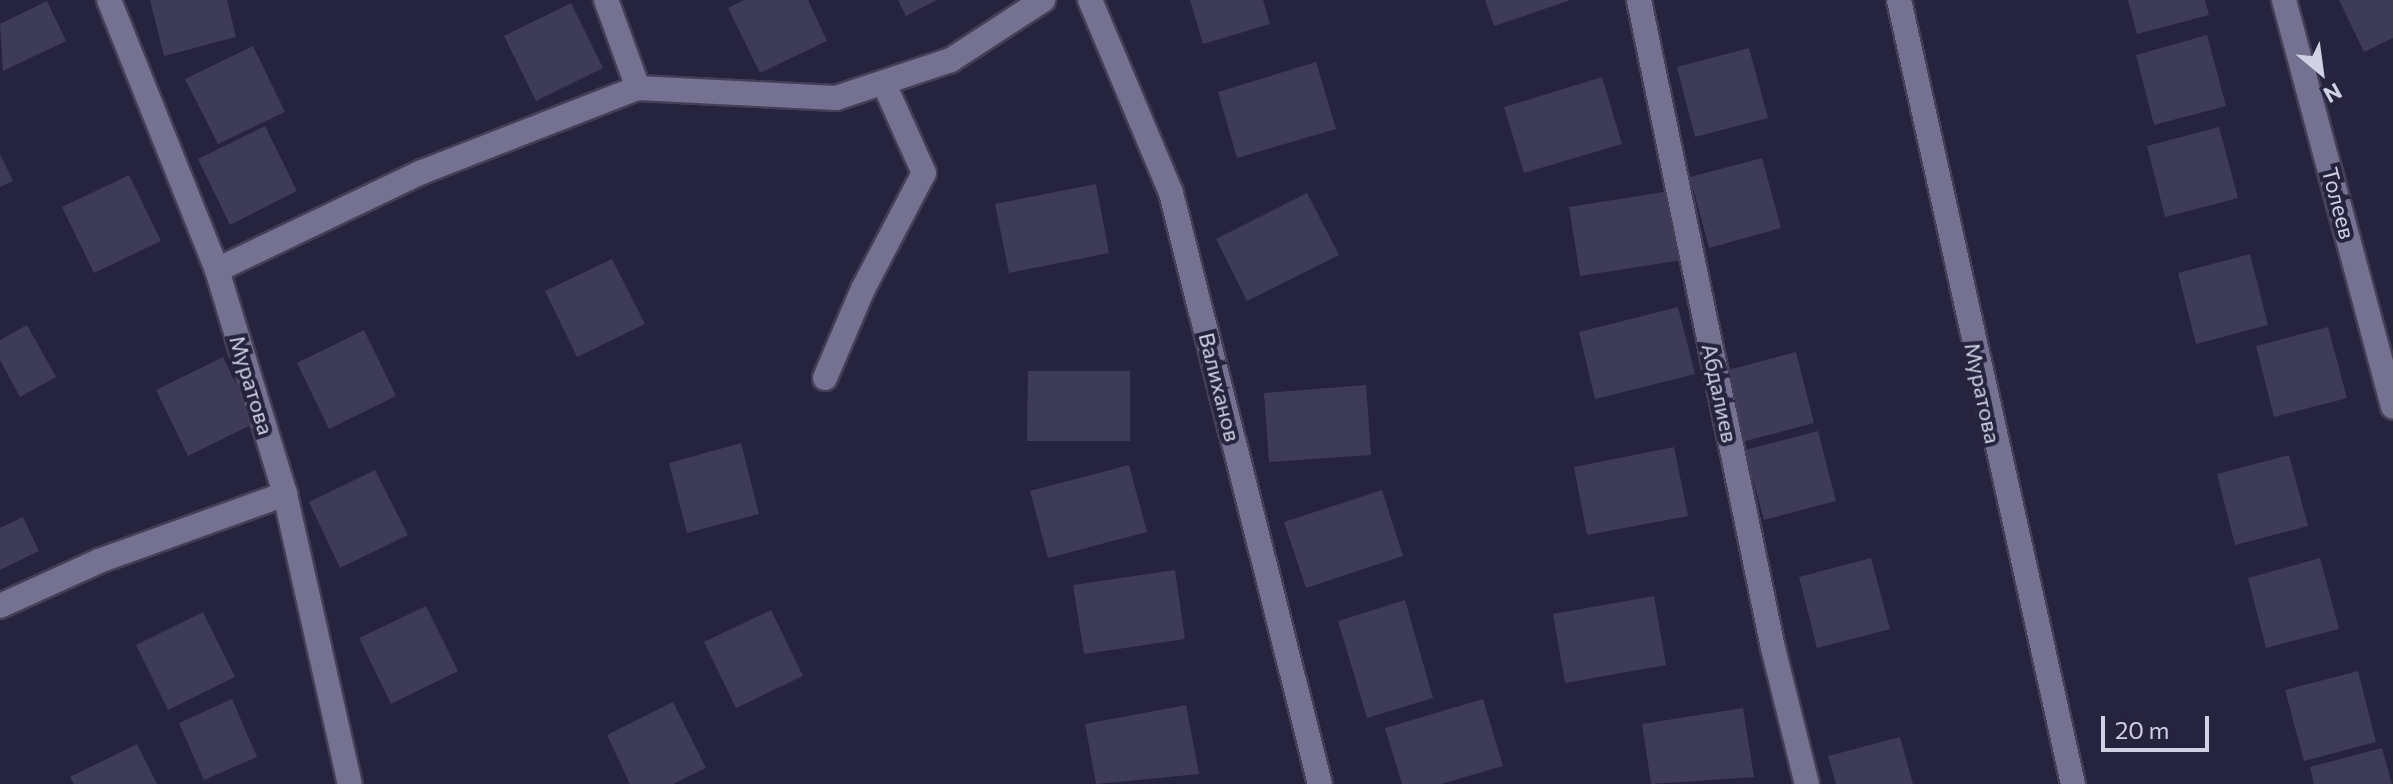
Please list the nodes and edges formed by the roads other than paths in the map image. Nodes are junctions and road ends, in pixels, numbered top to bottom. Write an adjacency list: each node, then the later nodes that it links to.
1 (109, 0): 10 (street, Муратова)
2 (606, 0): 9 (street)
3 (1043, 0): 8 (street)
4 (1090, 0): 16 (street, Валиханов)
5 (1639, 0): 17 (street, Абдалиев)
6 (1899, 0): 18 (street, Муратова)
7 (2284, 0): 12 (street, Толеев)
8 (885, 86): 9 (street); 11 (street)
9 (638, 88): 10 (street)
10 (217, 270): 13 (street, Муратова)
11 (825, 378)
12 (2393, 407)
13 (285, 494): 14 (street); 15 (street, Муратова)
14 (0, 606)
15 (350, 784)
16 (1320, 784)
17 (1807, 784)
18 (2073, 784)

